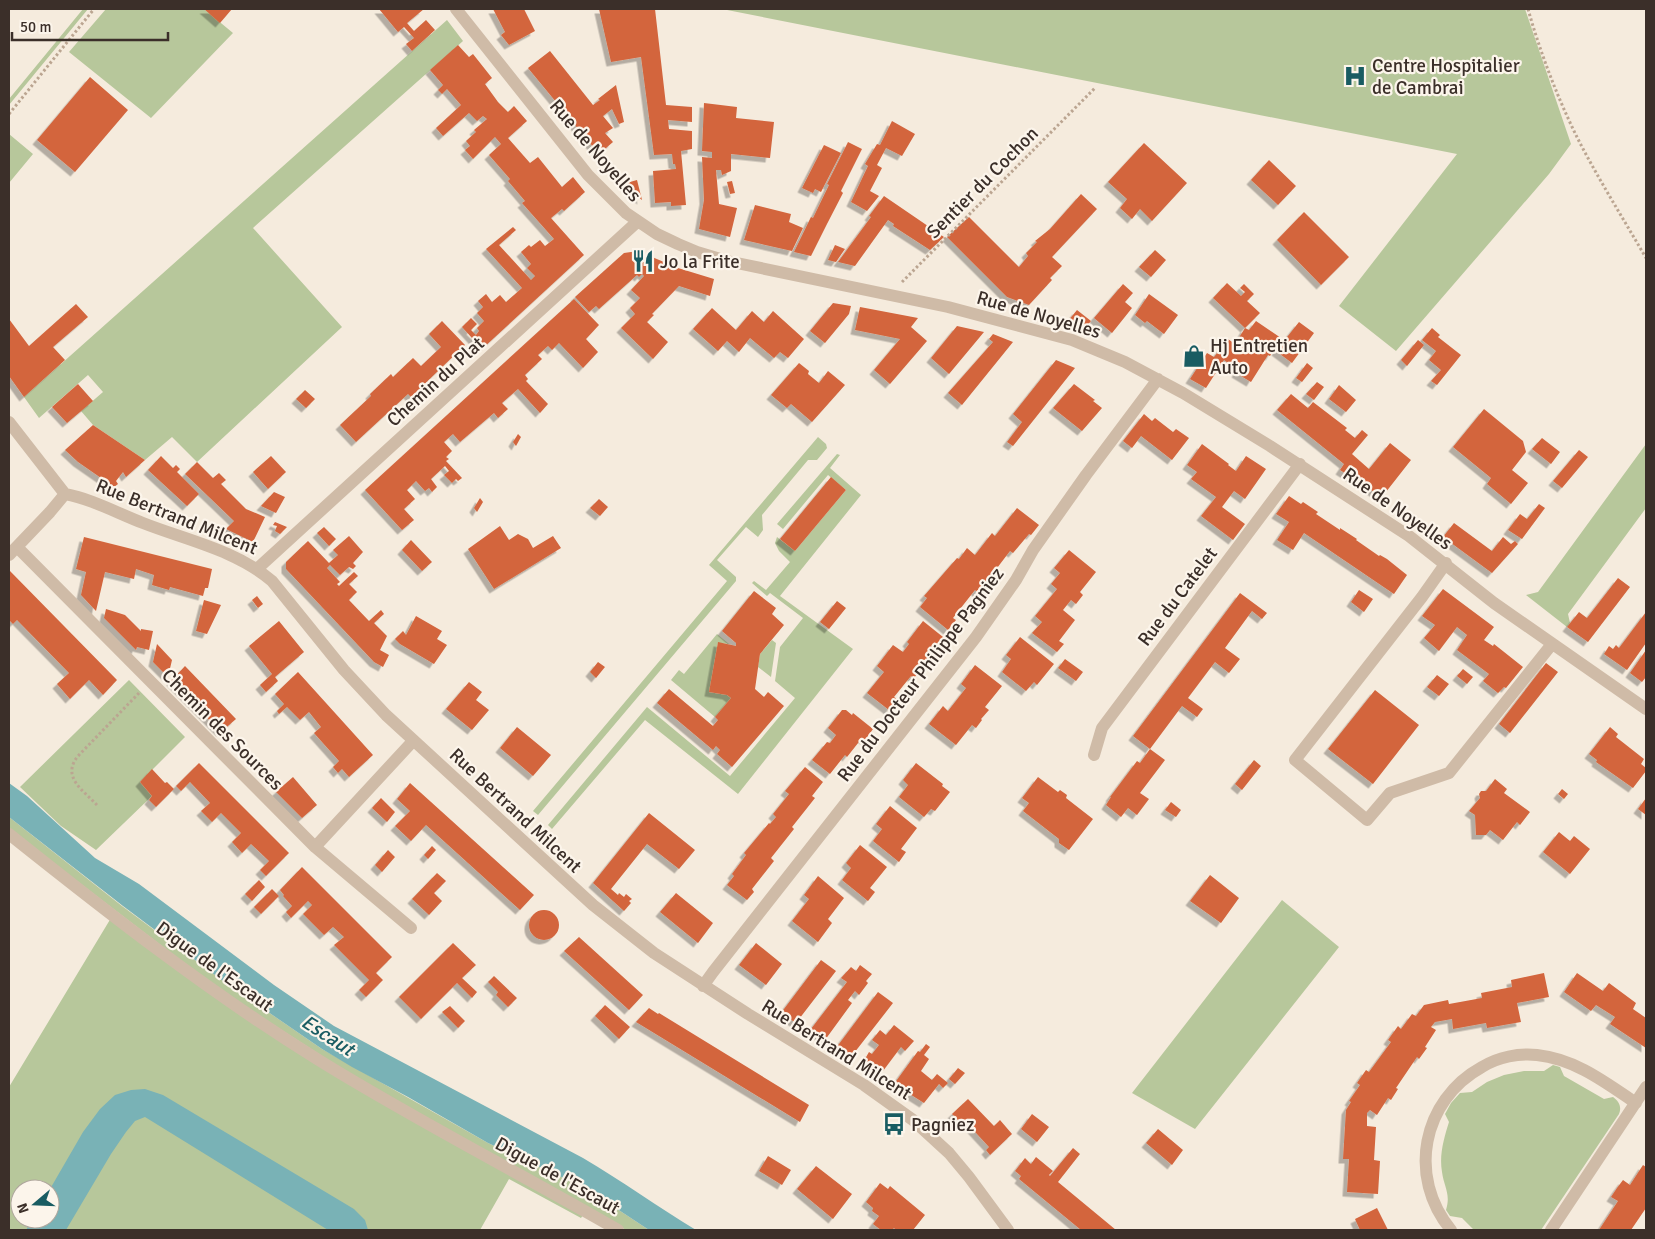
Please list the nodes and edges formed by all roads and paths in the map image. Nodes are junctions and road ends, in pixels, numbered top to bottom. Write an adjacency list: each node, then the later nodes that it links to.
1 (94, 9): 5 (path)
2 (456, 9): 6 (street, Rue de Noyelles)
3 (1528, 9): 7 (path)
4 (1095, 88): 8 (path, Sentier du Cochon)
5 (9, 114)
6 (637, 222): 8 (street, Rue de Noyelles); 15 (street, Chemin du Plat)
7 (1646, 258)
8 (889, 295): 9 (street, Rue de Noyelles)
9 (1158, 380): 11 (street, Rue de Noyelles); 25 (street, Rue du Docteur Philippe Pagniez)
10 (9, 422): 12 (street, Rue Bertrand Milcent)
11 (1300, 464): 14 (street, Rue de Noyelles); 20 (street, Rue du Catelet)
12 (65, 494): 13 (street); 15 (street, Rue Bertrand Milcent)
13 (13, 551): 17 (street, Chemin des Sources)
14 (1446, 564): 16 (street, Rue de Noyelles); 16 (street)
15 (258, 568): 19 (street, Rue Bertrand Milcent)
16 (1552, 644): 18 (street, Rue de Noyelles)
17 (150, 681): 21 (path); 23 (street, Chemin des Sources)
18 (1646, 710)
19 (413, 741): 23 (street); 25 (street, Rue Bertrand Milcent)
20 (1094, 755)
21 (97, 805)
22 (9, 834): 28 (street, Digue de l'Escaut)
23 (315, 848): 24 (street, Chemin des Sources)
24 (411, 928)
25 (703, 986): 29 (street, Rue Bertrand Milcent)
26 (1646, 1087): 27 (street)
27 (1636, 1103): 30 (street); 31 (street)
28 (618, 1230)
29 (1008, 1230)
30 (1451, 1230)
31 (1551, 1230)

